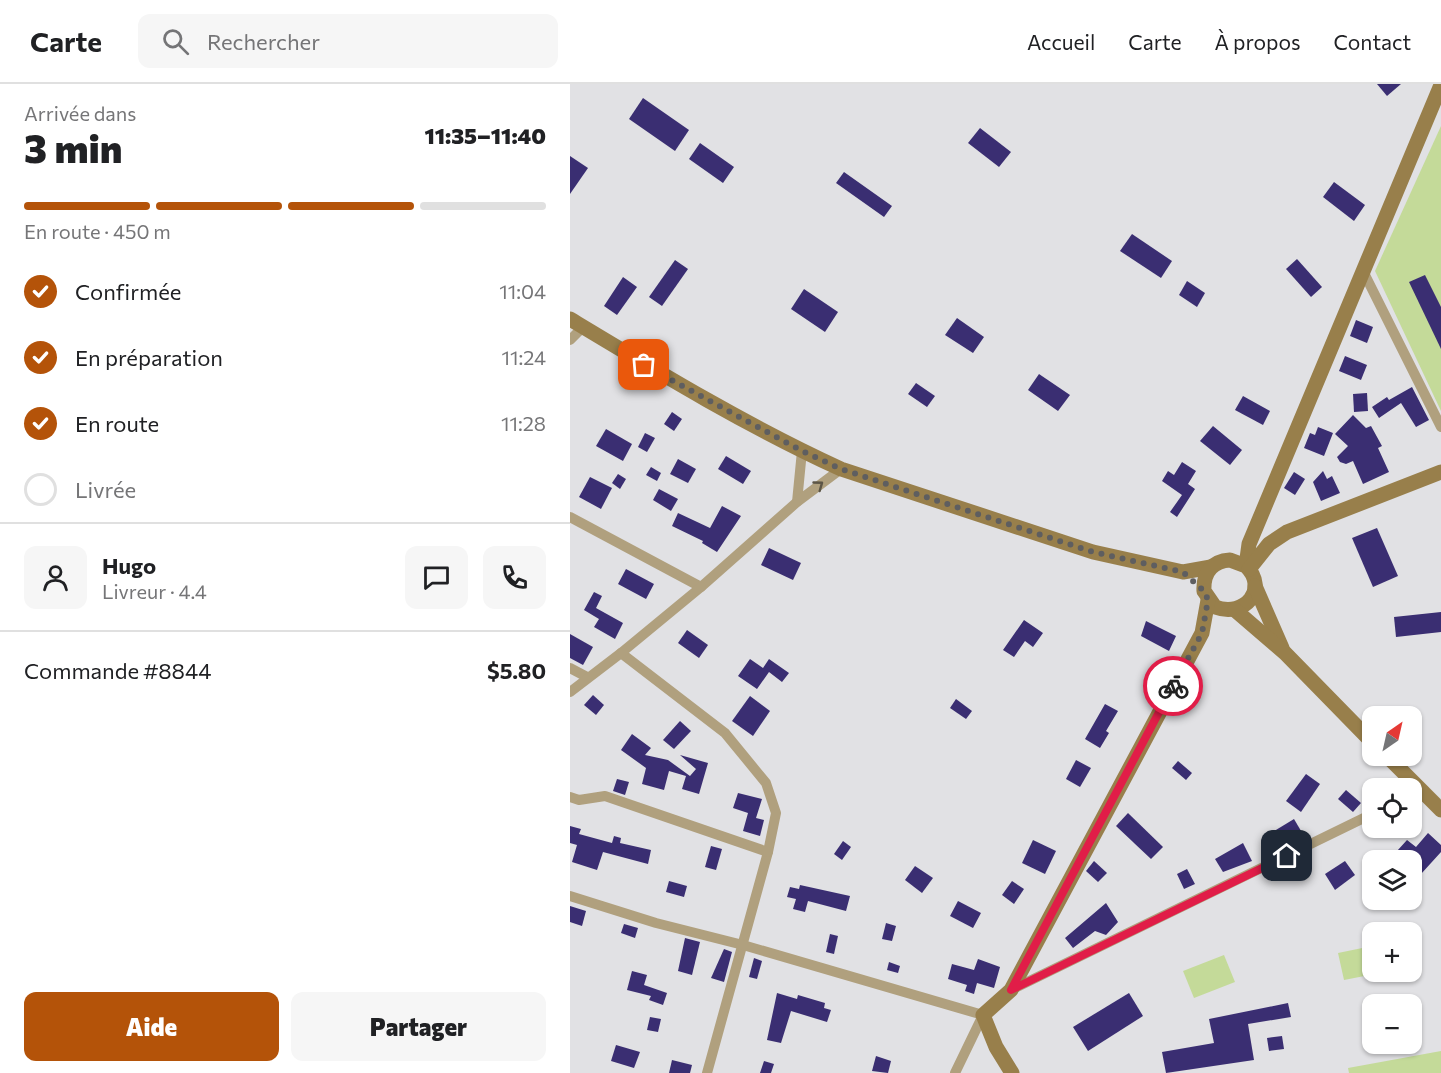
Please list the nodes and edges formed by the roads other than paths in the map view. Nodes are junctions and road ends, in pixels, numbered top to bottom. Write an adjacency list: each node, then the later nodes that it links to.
1 (1438, 88): 2 (street)
2 (1362, 269): 6 (street); 11 (street)
3 (570, 319): 4 (street)
4 (584, 327): 5 (street); 7 (street)
5 (570, 340)
6 (1441, 427)
7 (802, 451): 8 (street); 10 (street)
8 (841, 469): 10 (street, one-way to 8); 18 (street)
9 (1441, 472): 13 (street)
10 (796, 502): 20 (street)
11 (1261, 513): 13 (street); 14 (street)
12 (570, 517): 20 (street)
13 (1278, 537): 17 (street)
14 (1249, 544): 15 (street); 17 (street)
15 (1230, 560): 16 (street); 17 (street)
16 (1211, 567): 18 (street); 21 (street)
17 (1247, 567): 19 (street)
18 (1183, 572): 21 (street)
19 (1255, 586): 22 (street); 24 (street)
20 (700, 587): 25 (street)
21 (1206, 596): 22 (street); 23 (street)
22 (1230, 610): 23 (street); 24 (street)
23 (1202, 633): 39 (street)
24 (1285, 653): 29 (street)
25 (621, 654): 27 (street); 36 (street)
26 (570, 668): 27 (street)
27 (587, 677): 28 (street)
28 (570, 692)
29 (1362, 732)
30 (1395, 766): 31 (street)
31 (1404, 778)
32 (570, 797): 36 (street)
33 (1422, 797): 34 (street)
34 (1441, 810)
35 (1362, 819): 39 (street)
36 (768, 852): 38 (street)
37 (570, 896): 38 (street)
38 (743, 945): 40 (street); 41 (street)
39 (1011, 990): 40 (street)
40 (982, 1015): 42 (street); 43 (street)
41 (707, 1073)
42 (955, 1073)
43 (1012, 1073)

